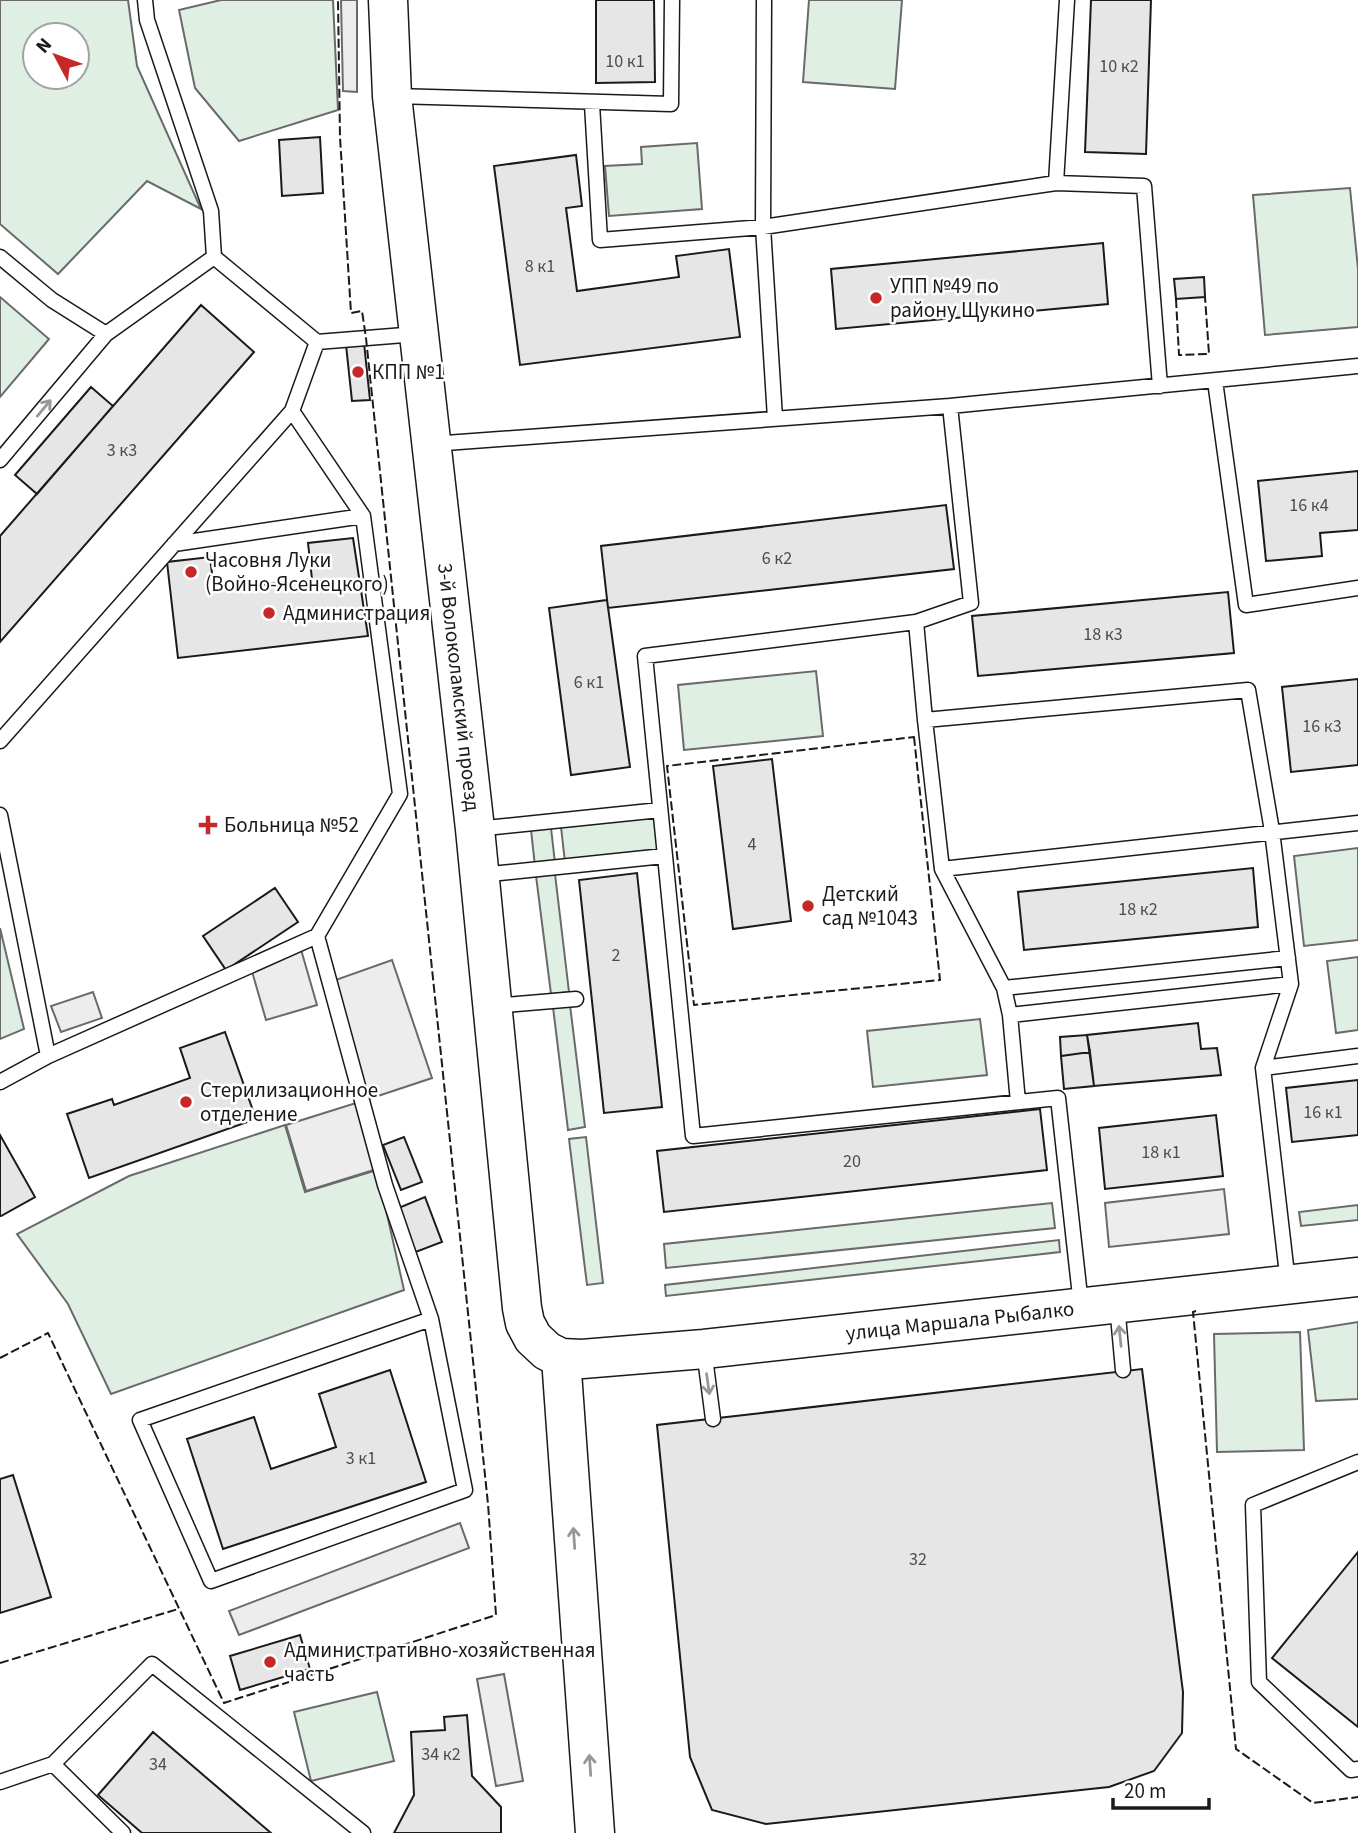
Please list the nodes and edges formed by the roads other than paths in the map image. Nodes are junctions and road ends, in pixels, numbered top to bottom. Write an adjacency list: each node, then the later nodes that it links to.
1 (145, 0): 11 (lane)
2 (388, 0): 6 (street, 3-й Волоколамский проезд)
3 (672, 0): 7 (lane)
4 (764, 0): 9 (lane)
5 (1067, 0): 8 (lane)
6 (392, 96): 7 (lane); 13 (street, 3-й Волоколамский проезд)
7 (592, 104): 9 (lane)
8 (1056, 183): 9 (lane); 17 (lane)
9 (763, 227): 20 (lane)
10 (0, 257): 12 (lane)
11 (214, 257): 12 (lane); 14 (lane)
12 (106, 334): 22 (lane, one-way to 12)
13 (417, 334): 14 (lane); 21 (street, 3-й Волоколамский проезд)
14 (317, 342): 19 (lane)
15 (1358, 366): 16 (lane)
16 (1215, 381): 17 (lane); 25 (lane)
17 (1160, 386): 18 (lane)
18 (950, 406): 20 (lane); 26 (lane)
19 (292, 411): 23 (lane); 24 (lane)
20 (775, 418): 21 (lane)
21 (429, 444): 32 (street, 3-й Волоколамский проезд)
22 (0, 460)
23 (363, 516): 24 (lane); 37 (lane)
24 (174, 544): 28 (lane)
25 (1358, 588)
26 (916, 622): 27 (lane); 29 (lane)
27 (925, 720): 33 (lane); 35 (lane)
28 (0, 741)
29 (660, 810): 32 (lane); 34 (lane)
30 (0, 815): 44 (lane)
31 (1358, 823): 33 (lane)
32 (475, 829): 36 (street, 3-й Волоколамский проезд)
33 (1272, 831): 35 (lane); 38 (lane)
34 (664, 856): 36 (lane); 48 (lane)
35 (942, 869): 40 (lane)
36 (479, 876): 42 (street, 3-й Волоколамский проезд)
37 (317, 936): 44 (lane); 52 (lane)
38 (1287, 957): 39 (lane); 40 (lane)
39 (1291, 984): 43 (lane); 46 (lane)
40 (1004, 988): 43 (lane)
41 (576, 999): 42 (lane)
42 (492, 1006): 54 (street, 3-й Волоколамский проезд)
43 (1010, 1015): 48 (lane)
44 (48, 1056): 47 (lane)
45 (1358, 1056): 46 (lane)
46 (1263, 1068): 50 (lane)
47 (0, 1082)
48 (1018, 1102): 51 (lane)
49 (1358, 1277): 50 (street, улица Маршала Рыбалко)
50 (1288, 1285): 51 (street, улица Маршала Рыбалко)
51 (1099, 1304): 53 (street, улица Маршала Рыбалко); 55 (lane, one-way to 51)
52 (431, 1319): 52 (lane)
53 (704, 1349): 54 (street, улица Маршала Рыбалко); 56 (lane, one-way to 56)
54 (561, 1358): 63 (street, one-way to 54)
55 (1123, 1370)
56 (713, 1419)
57 (1358, 1462): 59 (lane)
58 (54, 1764): 60 (lane); 61 (lane); 62 (lane)
59 (1358, 1769)
60 (0, 1782)
61 (123, 1833)
62 (363, 1833)
63 (595, 1833)

